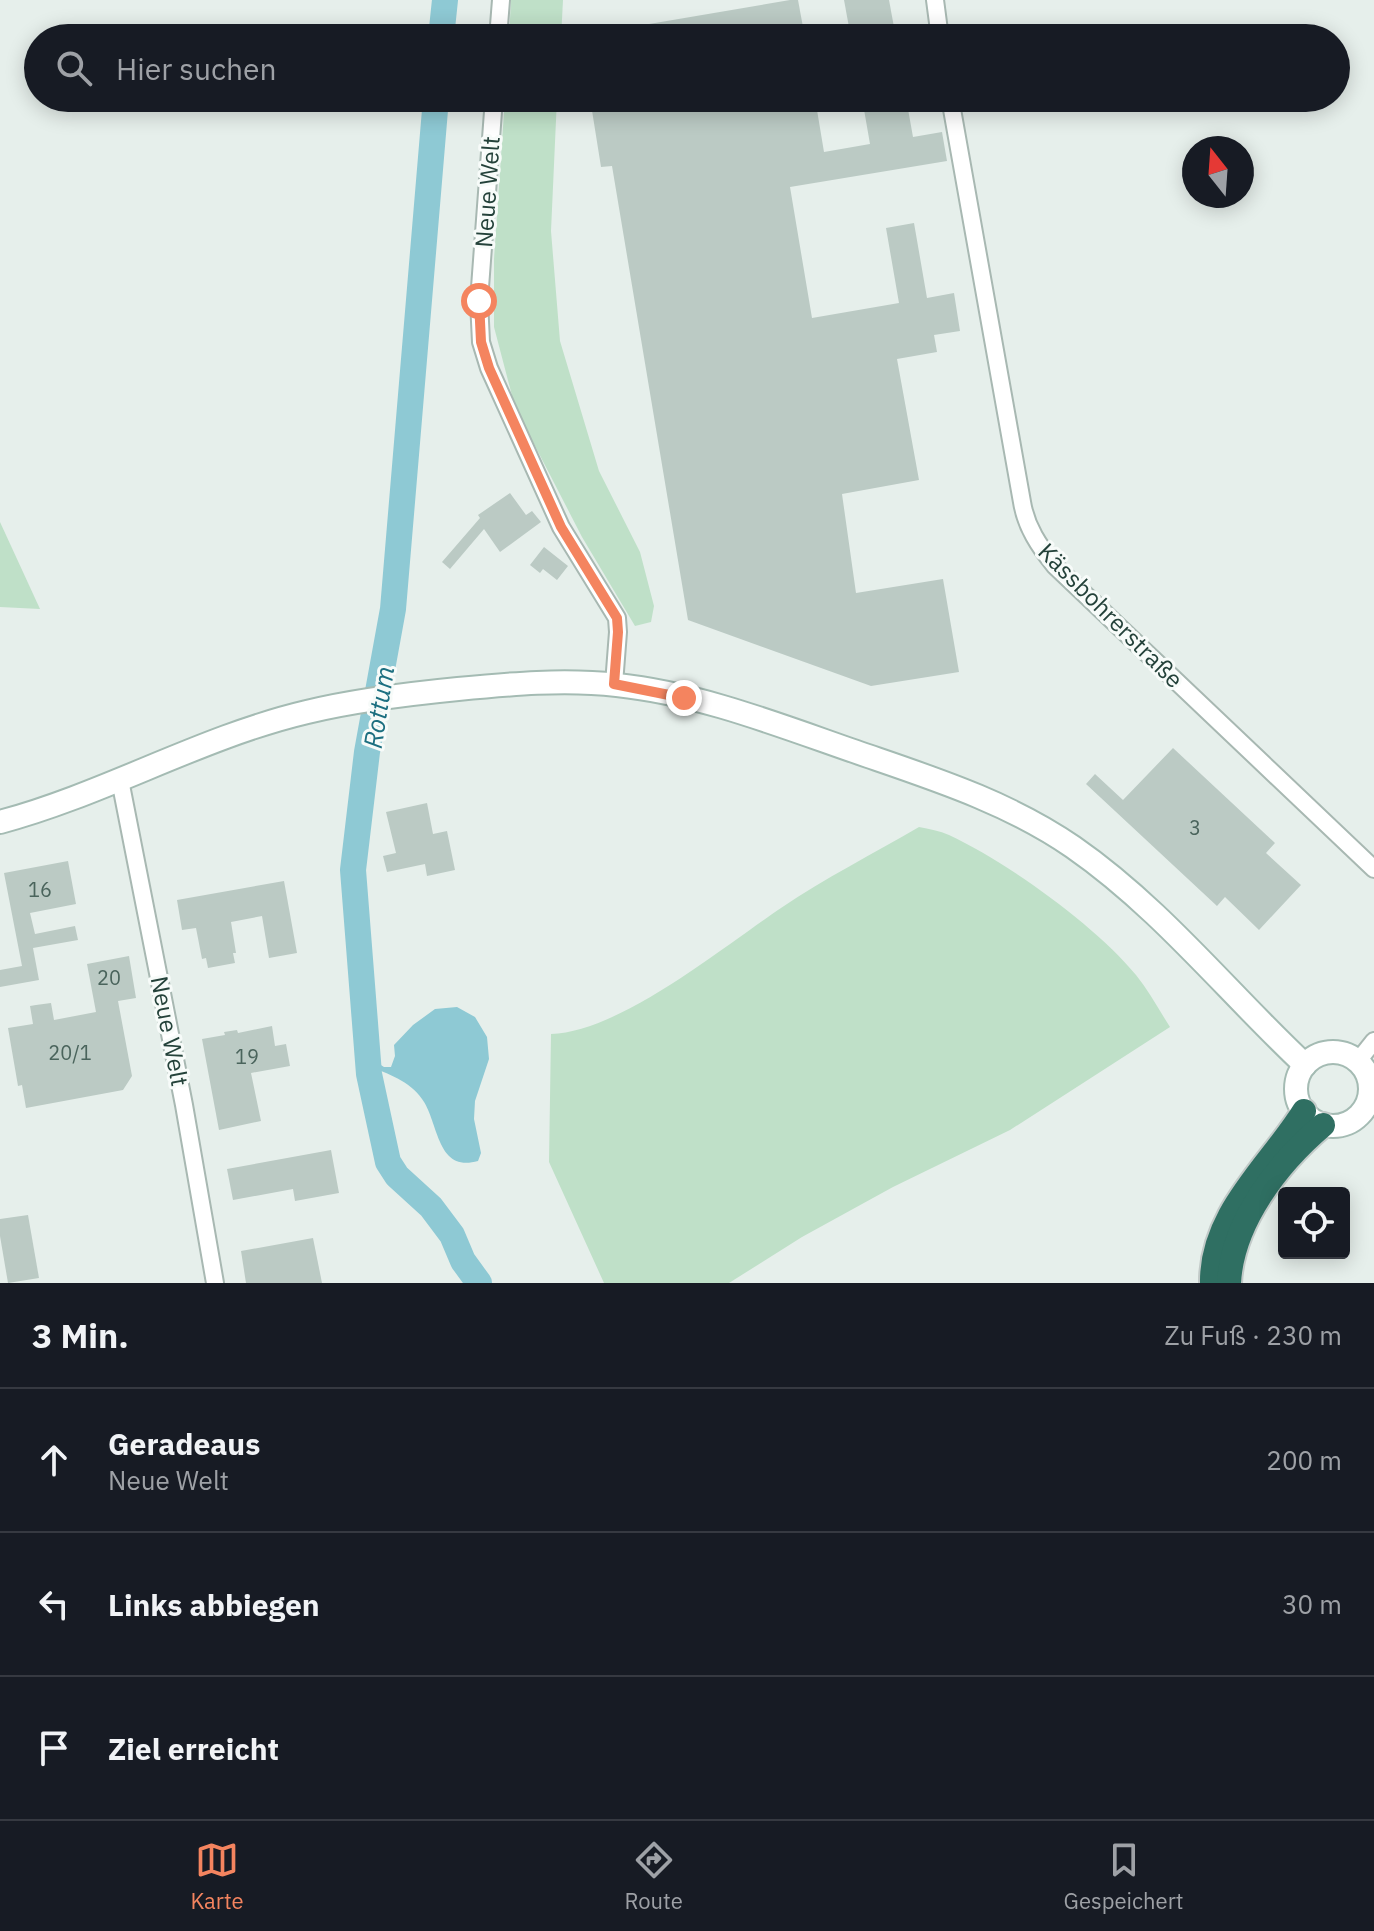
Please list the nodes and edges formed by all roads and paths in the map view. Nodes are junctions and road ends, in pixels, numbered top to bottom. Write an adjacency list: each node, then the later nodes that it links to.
1 (501, 0): 3 (street)
2 (935, 0): 4 (street)
3 (499, 24)
4 (938, 24)
5 (493, 112): 7 (street, Neue Welt)
6 (952, 112): 10 (street, Kässbohrerstraße)
7 (614, 684): 8 (main road); 13 (main road)
8 (120, 780): 9 (main road); 16 (street, Neue Welt)
9 (0, 822)
10 (1374, 869)
11 (1374, 1041): 12 (street)
12 (1358, 1061): 13 (main road); 14 (main road)
13 (1305, 1065): 15 (main road)
14 (1368, 1116): 15 (main road)
15 (1313, 1118): 17 (highway); 18 (highway)
16 (215, 1283)
17 (1212, 1283)
18 (1229, 1283)

